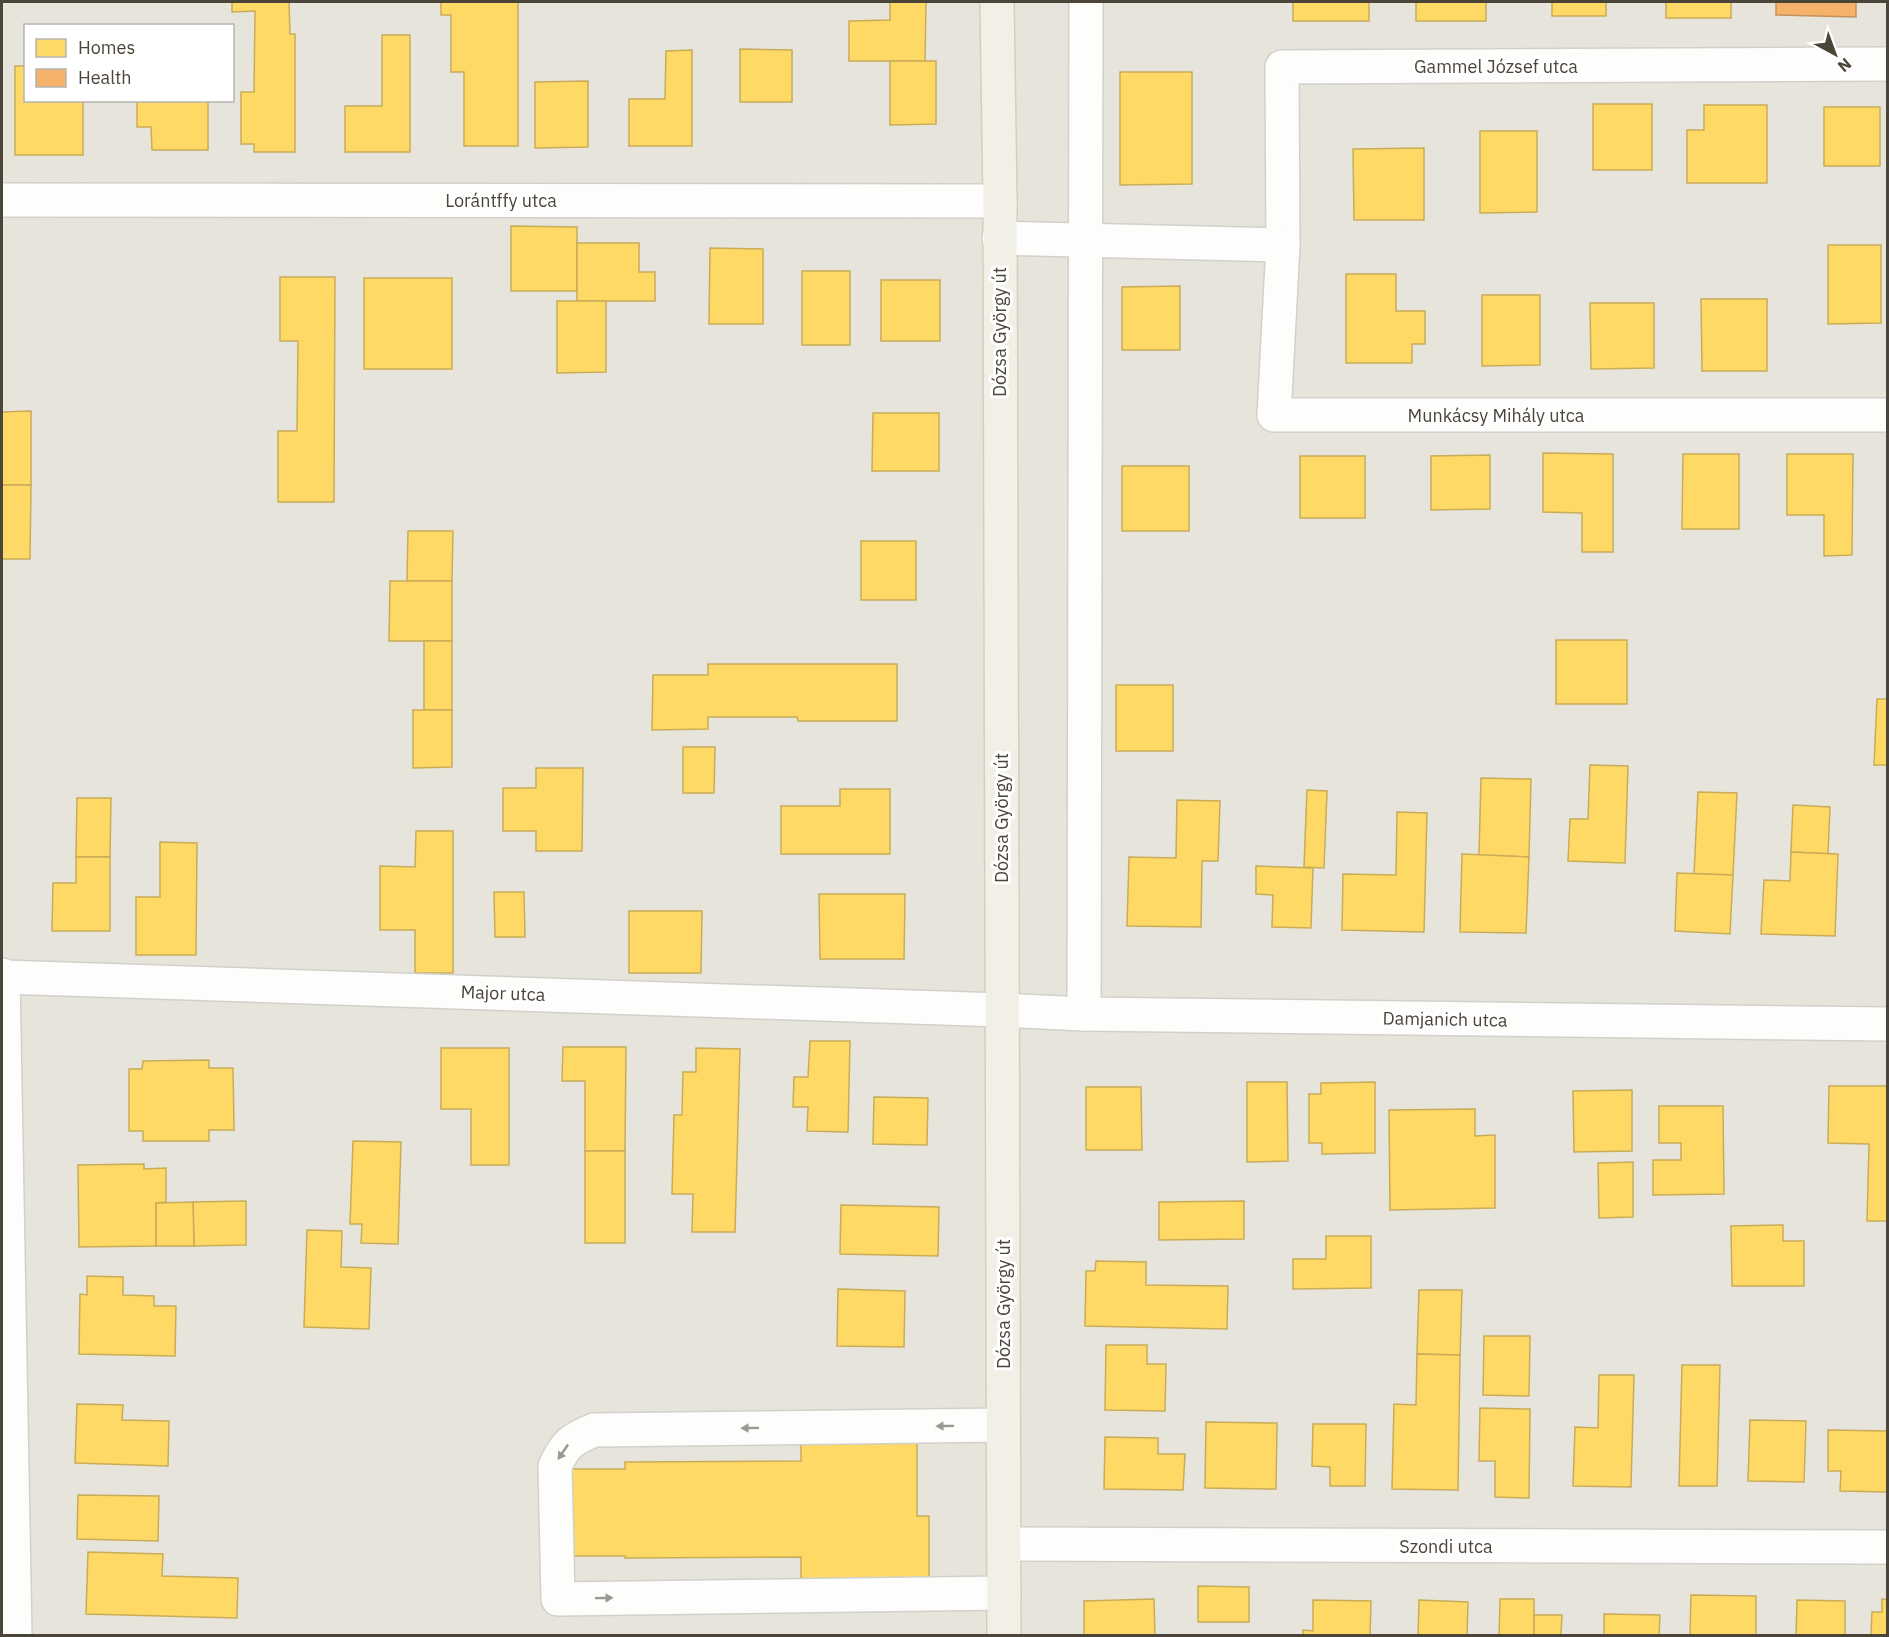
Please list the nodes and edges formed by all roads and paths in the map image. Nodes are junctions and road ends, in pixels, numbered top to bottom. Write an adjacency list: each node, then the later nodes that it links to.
1 (997, 2): 5 (main road, Dózsa György út)
2 (1086, 2): 7 (street)
3 (1887, 64): 8 (street, Gammel József utca)
4 (2, 200): 5 (street, Lorántffy utca)
5 (1000, 201): 6 (main road, Dózsa György út)
6 (999, 238): 7 (street); 11 (main road, Dózsa György út)
7 (1086, 240): 8 (street); 12 (street)
8 (1283, 244): 9 (street, Munkácsy Mihály utca)
9 (1887, 415)
10 (2, 976): 11 (street, Major utca); 18 (street)
11 (1002, 1010): 12 (street, Damjanich utca); 14 (main road, Dózsa György út)
12 (1084, 1014): 13 (street, Damjanich utca)
13 (1887, 1024)
14 (1003, 1425): 15 (main road, Dózsa György út); 17 (street, one-way to 17)
15 (1004, 1544): 16 (street, Szondi utca); 17 (main road, Dózsa György út)
16 (1887, 1548)
17 (1004, 1593): 19 (main road, Dózsa György út)
18 (15, 1635)
19 (1004, 1635)

